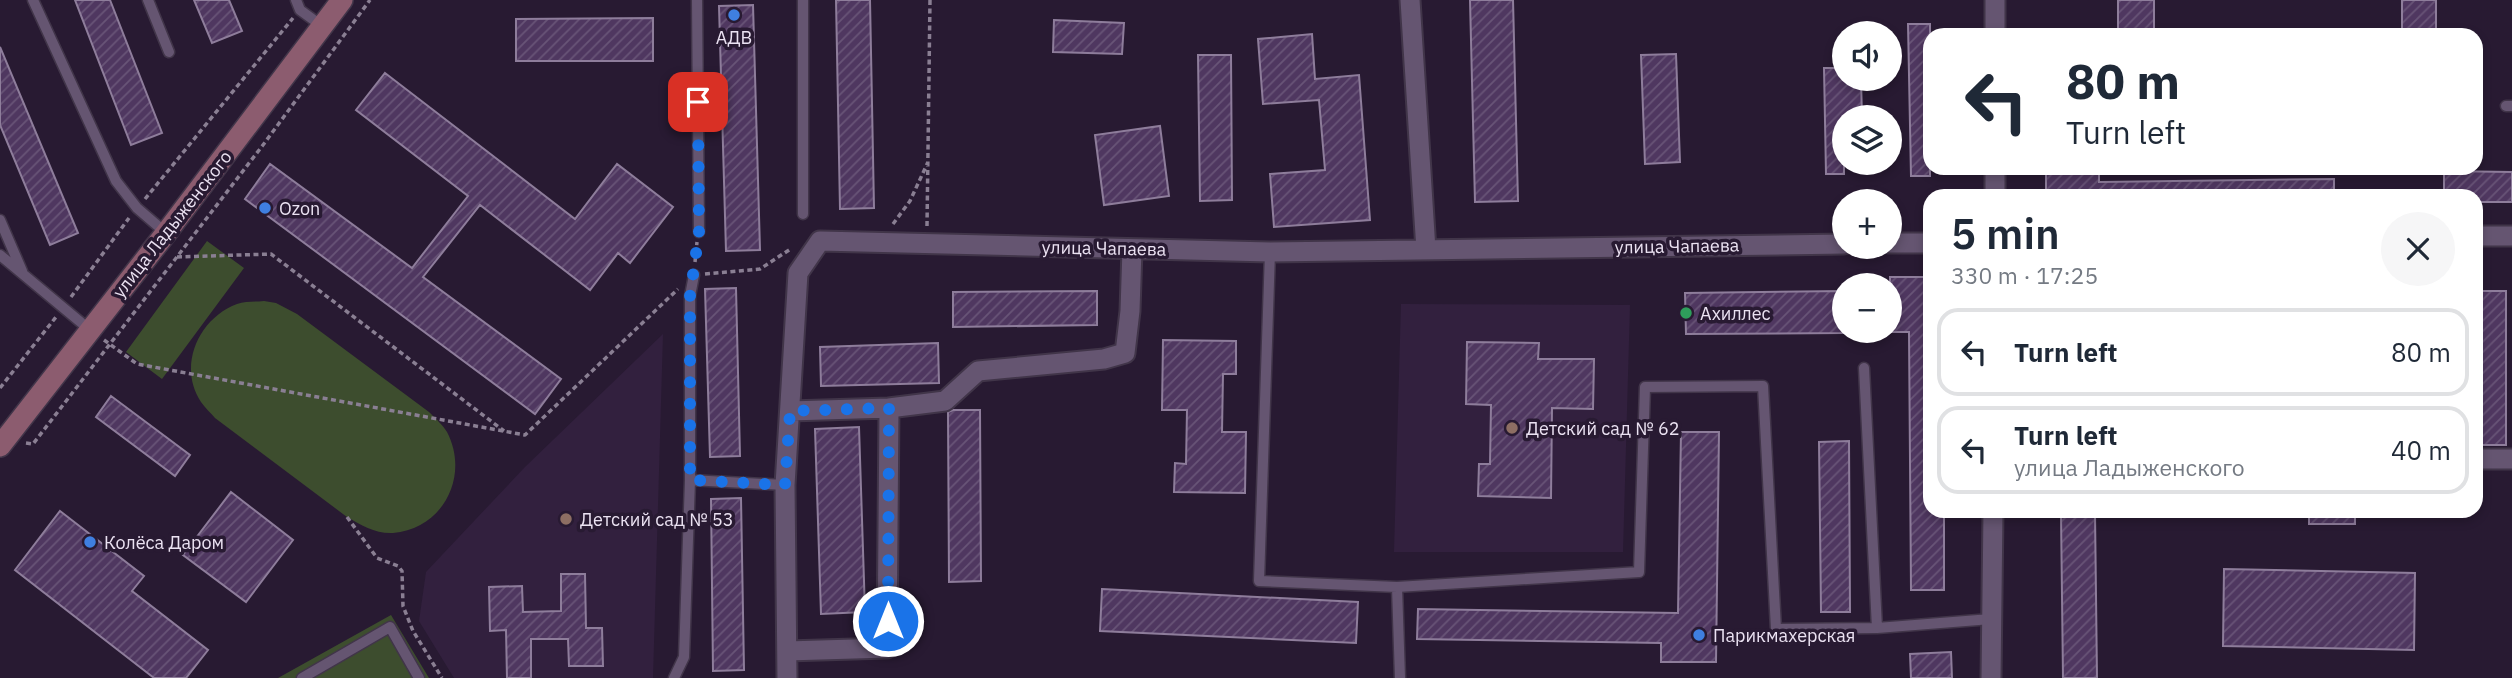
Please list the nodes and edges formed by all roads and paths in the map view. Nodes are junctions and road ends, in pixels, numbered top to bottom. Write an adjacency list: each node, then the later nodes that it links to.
1 (33, 0): 15 (lane)
2 (148, 0): 13 (lane)
3 (342, 0): 11 (street, улица Ладыженского)
4 (370, 0): 32 (path)
5 (697, 0): 19 (lane)
6 (803, 0): 16 (lane)
7 (930, 0): 14 (path)
8 (1410, 0): 29 (street)
9 (1994, 0): 12 (street)
10 (298, 5): 11 (lane); 15 (path)
11 (322, 27): 20 (street, улица Ладыженского)
12 (1994, 28)
13 (169, 51)
14 (928, 162): 18 (path); 23 (path)
15 (136, 208): 20 (lane); 35 (path)
16 (803, 214)
17 (0, 220): 33 (lane)
18 (882, 229)
19 (699, 232): 34 (path)
20 (166, 233): 36 (street, улица Ладыженского)
21 (2483, 236): 22 (street)
22 (2512, 236)
23 (929, 237): 28 (street, улица Чапаева); 41 (street, улица Чапаева)
24 (801, 242): 34 (path)
25 (1902, 243): 26 (street)
26 (1923, 243)
27 (1832, 244): 29 (street, улица Чапаева)
28 (1132, 249): 30 (street, улица Чапаева); 40 (street)
29 (1426, 250): 30 (street, улица Чапаева)
30 (1270, 252): 50 (lane)
31 (0, 255): 33 (lane)
32 (177, 257): 37 (path); 42 (path)
33 (24, 274): 35 (lane)
34 (694, 275): 42 (path); 46 (lane)
35 (62, 309): 36 (lane); 39 (path)
36 (90, 330): 37 (path); 43 (street, улица Ладыженского)
37 (110, 344): 42 (path); 43 (path)
38 (1864, 368): 52 (lane)
39 (0, 388)
40 (889, 408): 41 (street); 53 (street)
41 (790, 411): 47 (street)
42 (505, 432)
43 (9, 444)
44 (2483, 459): 45 (street)
45 (2512, 459)
46 (690, 480): 47 (lane); 57 (lane)
47 (785, 485): 53 (street)
48 (347, 517): 56 (path)
49 (1993, 518): 51 (street)
50 (1397, 587): 52 (lane); 59 (lane)
51 (1991, 619): 52 (lane); 60 (street)
52 (1877, 628)
53 (787, 651): 58 (street)
54 (302, 678): 55 (lane)
55 (419, 678)
56 (442, 678)
57 (674, 678)
58 (788, 678)
59 (1401, 678)
60 (1991, 678)

